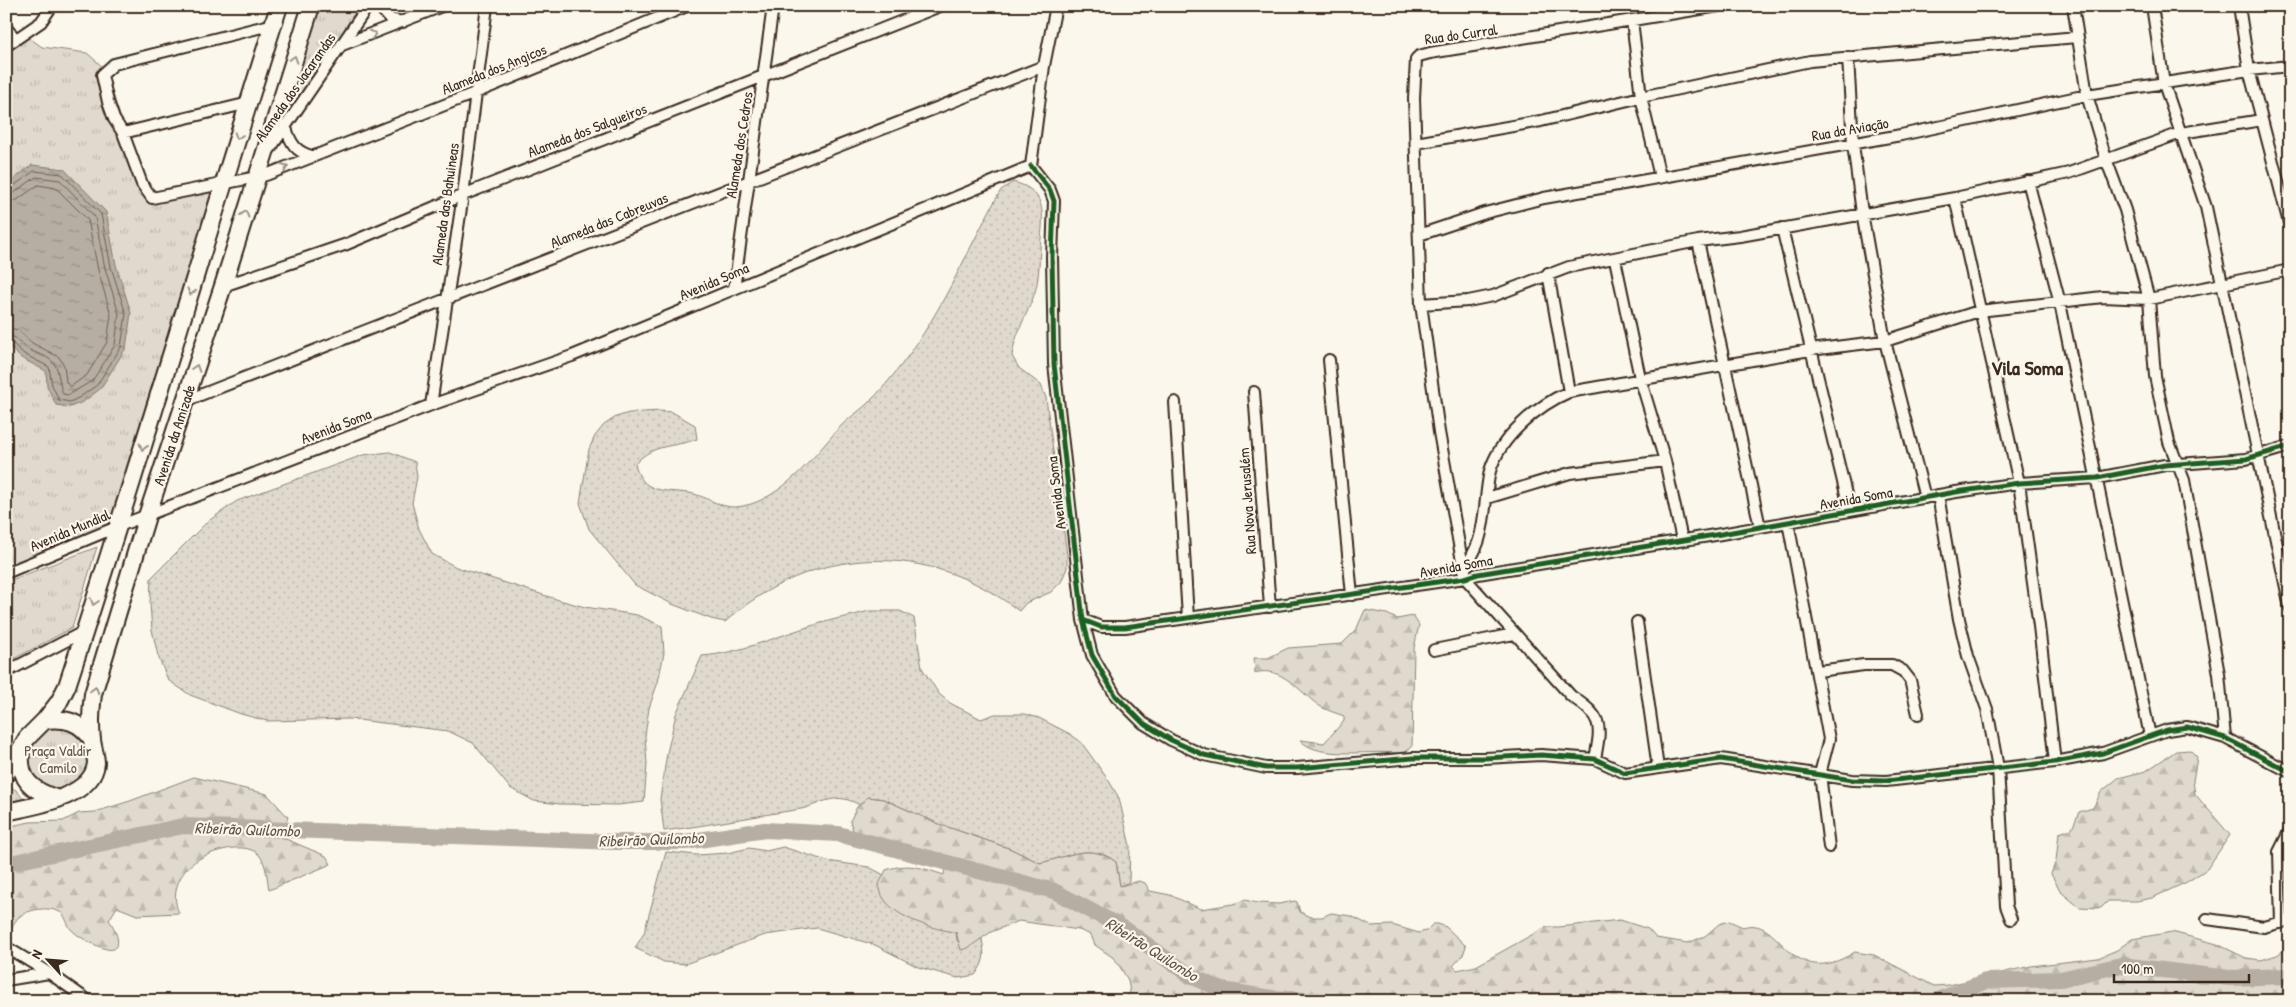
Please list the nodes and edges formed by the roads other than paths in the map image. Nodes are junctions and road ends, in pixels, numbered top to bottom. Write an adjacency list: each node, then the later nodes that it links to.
1 (52, 6): 21 (street)
2 (279, 6): 18 (main road, Avenida da Amizade)
3 (311, 6): 42 (main road, Avenida da Amizade, one-way to 3)
4 (368, 6): 22 (street, Alameda dos Jacarandas)
5 (379, 6): 17 (street)
6 (442, 6): 17 (street)
7 (487, 6): 30 (street, Alameda das Bahuineas)
8 (687, 6): 30 (street, Alameda dos Angicos)
9 (773, 6): 28 (street, Alameda dos Cedros)
10 (940, 6): 28 (street, Alameda dos Salgueiros)
11 (1056, 6): 25 (street)
12 (1718, 6): 16 (street, Rua do Curral)
13 (2073, 6): 20 (street)
14 (2152, 6): 29 (street)
15 (2239, 6): 27 (street)
16 (1632, 20): 32 (street); 38 (street, Rua do Curral)
17 (404, 22): 22 (street, one-way to 17)
18 (274, 24): 33 (main road, Avenida da Amizade); 36 (street)
19 (6, 28): 21 (street)
20 (2077, 37): 24 (street); 31 (street)
21 (16, 39): 23 (street)
22 (342, 45): 35 (street, Alameda dos Jacarandas)
23 (6, 46)
24 (1848, 57): 32 (street); 39 (street)
25 (1044, 66): 43 (street); 48 (street, Alameda das Cabreuvas)
26 (2290, 66): 27 (street, Rua da Aviação)
27 (2249, 70): 29 (street, Rua da Aviação); 34 (street)
28 (765, 74): 48 (street, Alameda dos Cedros); 49 (street, Alameda dos Salgueiros)
29 (2164, 84): 31 (street, Rua da Aviação); 37 (street)
30 (475, 93): 40 (street, Alameda dos Angicos); 49 (street, Alameda das Bahuineas)
31 (2087, 95): 39 (street, Rua da Aviação); 41 (street)
32 (1641, 97): 38 (street); 45 (street)
33 (249, 103): 36 (street); 47 (main road, Avenida da Amizade, one-way to 47)
34 (2262, 120): 37 (street); 52 (street)
35 (286, 128): 40 (street); 42 (street, Alameda dos Jacarandas)
36 (123, 133): 47 (street, Alameda dos Angicos)
37 (2181, 133): 41 (street); 61 (street)
38 (1416, 143): 54 (street)
39 (1853, 144): 45 (street, Rua da Aviação); 51 (street)
40 (312, 156): 44 (street, Alameda dos Angicos, one-way to 40)
41 (2106, 159): 46 (street); 64 (street)
42 (262, 160): 44 (main road, Avenida da Amizade)
43 (1031, 166): 63 (street, Avenida Soma); 100 (street, Avenida Soma)
44 (257, 176): 47 (street, Alameda dos Angicos); 57 (main road, Avenida da Amizade, one-way to 44)
45 (1660, 177): 54 (street, Rua da Aviação)
46 (2028, 181): 50 (street); 66 (street)
47 (224, 182): 91 (main road, Avenida da Amizade, one-way to 91)
48 (748, 182): 63 (street, Alameda dos Cedros); 65 (street, Alameda das Cabreuvas)
49 (463, 195): 60 (street, Alameda dos Salgueiros); 65 (street, Alameda das Bahuineas)
50 (1955, 198): 51 (street); 68 (street)
51 (1862, 213): 53 (street); 69 (street)
52 (2290, 227)
53 (1782, 228): 55 (street); 70 (street)
54 (1419, 235): 67 (street)
55 (1698, 241): 56 (street); 72 (street)
56 (1615, 259): 59 (street); 73 (street)
57 (228, 268): 60 (street); 62 (main road, Avenida da Amizade)
58 (2290, 270): 61 (street)
59 (1548, 273): 67 (street); 75 (street)
60 (244, 279): 62 (street, Alameda dos Salgueiros)
61 (2222, 283): 64 (street); 80 (street)
62 (223, 286): 76 (main road, Avenida da Amizade, one-way to 62)
63 (734, 289): 78 (street, Avenida Soma)
64 (2149, 299): 66 (street); 82 (street)
65 (446, 301): 76 (street, Alameda das Cabreuvas); 78 (street, Alameda das Bahuineas)
66 (2060, 303): 68 (street); 83 (street)
67 (1421, 304): 95 (street)
68 (1979, 311): 69 (street); 84 (street)
69 (1884, 341): 70 (street); 87 (street)
70 (1810, 350): 72 (street); 88 (street)
71 (1328, 360): 96 (street)
72 (1725, 364): 73 (street); 92 (street)
73 (1640, 378): 75 (street); 81 (street)
74 (1254, 392): 97 (street, Rua Nova Jerusalém)
75 (1569, 392): 86 (street)
76 (185, 402): 89 (main road, Avenida da Amizade)
77 (1175, 402): 99 (street)
78 (431, 405): 89 (street, Avenida Soma)
79 (2290, 446): 80 (street, Avenida Soma)
80 (2258, 457): 82 (street, Avenida Soma); 98 (street)
81 (1665, 461): 86 (street); 93 (street)
82 (2178, 464): 83 (street, Avenida Soma); 110 (street)
83 (2097, 478): 84 (street, Avenida Soma); 109 (street)
84 (2019, 483): 85 (street, Avenida Soma); 114 (street)
85 (1938, 496): 87 (street, Avenida Soma); 116 (street)
86 (1487, 498): 95 (street)
87 (1925, 498): 88 (street, Avenida Soma)
88 (1850, 511): 90 (street, Avenida Soma)
89 (147, 516): 91 (street, Avenida Mundial); 111 (main road, Avenida da Amizade, one-way to 89)
90 (1788, 522): 92 (street, Avenida Soma); 105 (street)
91 (119, 526): 94 (street, Avenida Mundial); 102 (main road, Avenida da Amizade, one-way to 102)
92 (1760, 528): 93 (street, Avenida Soma)
93 (1682, 540): 95 (street, Avenida Soma)
94 (6, 573)
95 (1464, 574): 96 (street, Avenida Soma); 103 (street)
96 (1352, 595): 97 (street, Avenida Soma)
97 (1270, 607): 99 (street, Avenida Soma)
98 (2290, 607)
99 (1188, 618): 100 (street, Avenida Soma)
100 (1083, 620): 113 (street)
101 (1638, 622): 115 (street)
102 (85, 630): 106 (street); 108 (main road, Avenida da Amizade)
103 (1514, 634): 104 (street); 113 (street)
104 (1434, 650)
105 (1818, 671): 107 (street); 119 (street)
106 (6, 672)
107 (1918, 714)
108 (45, 720): 111 (main road); 112 (main road, Avenida da Amizade)
109 (2150, 736): 110 (street); 114 (street)
110 (2225, 738): 117 (street)
111 (92, 739): 120 (main road, Avenida da Amizade)
112 (21, 748): 118 (main road, Avenida da Amizade); 120 (main road)
113 (1595, 759): 115 (street)
114 (2055, 762): 116 (street)
115 (1658, 768): 119 (street)
116 (1998, 768): 119 (street); 124 (street)
117 (2290, 772)
118 (6, 774)
119 (1820, 774): 123 (street)
120 (58, 799): 121 (main road, Avenida da Amizade)
121 (6, 812)
122 (2290, 830): 126 (street)
123 (1829, 847)
124 (2011, 919)
125 (2207, 919): 126 (street)
126 (2285, 922)
127 (6, 948): 128 (street)
128 (49, 973): 129 (street); 130 (street)
129 (6, 980)
130 (89, 1001)

